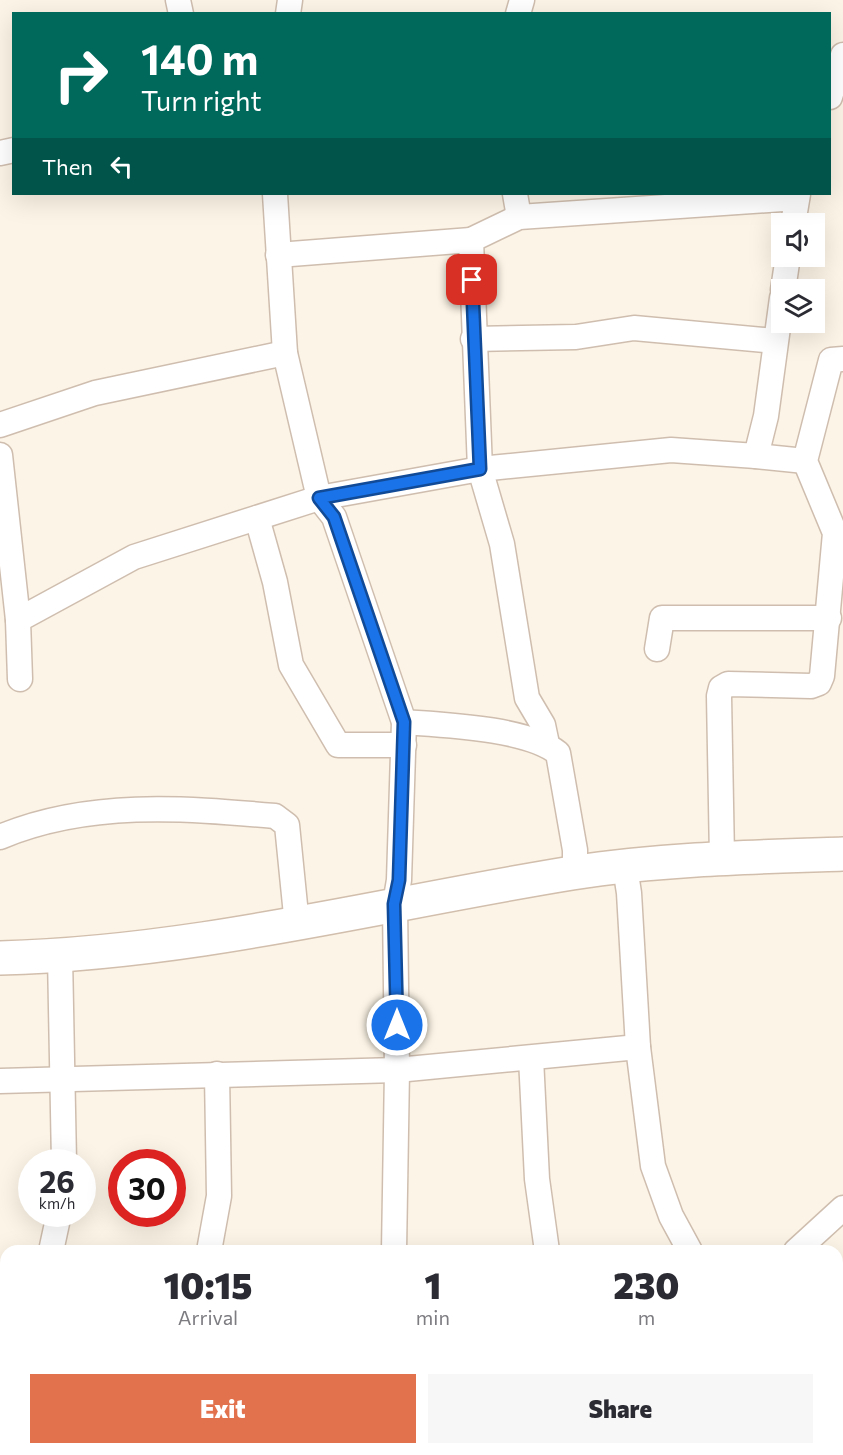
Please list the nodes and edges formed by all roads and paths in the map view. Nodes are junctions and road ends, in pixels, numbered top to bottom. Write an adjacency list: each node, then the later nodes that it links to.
1 (843, 55): 2 (street)
2 (831, 94)
3 (275, 195): 9 (street)
4 (515, 195): 7 (street)
5 (798, 196): 6 (street); 7 (street)
6 (795, 213)
7 (519, 217): 8 (street)
8 (471, 240): 9 (street); 11 (street)
9 (278, 255): 13 (street)
10 (776, 333): 12 (street)
11 (473, 339): 12 (street); 19 (street)
12 (775, 341): 17 (street)
13 (285, 353): 15 (street); 20 (street)
14 (843, 360): 18 (street)
15 (0, 425)
16 (0, 455): 23 (street)
17 (756, 456): 18 (street); 19 (street)
18 (806, 460): 22 (street)
19 (480, 469): 20 (street); 27 (street)
20 (319, 498): 21 (street); 26 (street)
21 (257, 518): 23 (street); 26 (street)
22 (829, 618): 24 (street); 30 (street)
23 (18, 620): 25 (street)
24 (657, 649)
25 (20, 679)
26 (404, 734): 27 (street); 33 (street)
27 (547, 744): 32 (street)
28 (0, 837): 34 (street)
29 (843, 854): 30 (street)
30 (722, 858): 31 (street)
31 (625, 867): 32 (street); 37 (street)
32 (575, 872): 33 (street)
33 (394, 904): 34 (street); 39 (street)
34 (297, 925): 35 (street)
35 (60, 956): 36 (street); 41 (street)
36 (0, 958)
37 (638, 1047): 38 (street); 50 (street)
38 (531, 1058): 39 (street); 49 (street)
39 (397, 1070): 40 (street); 48 (street)
40 (217, 1074): 41 (street); 47 (street)
41 (62, 1079): 42 (street); 43 (street)
42 (0, 1081)
43 (64, 1149)
44 (843, 1208): 51 (street)
45 (56, 1227): 46 (street)
46 (52, 1245)
47 (210, 1245)
48 (394, 1245)
49 (546, 1245)
50 (687, 1245)
51 (803, 1245)

